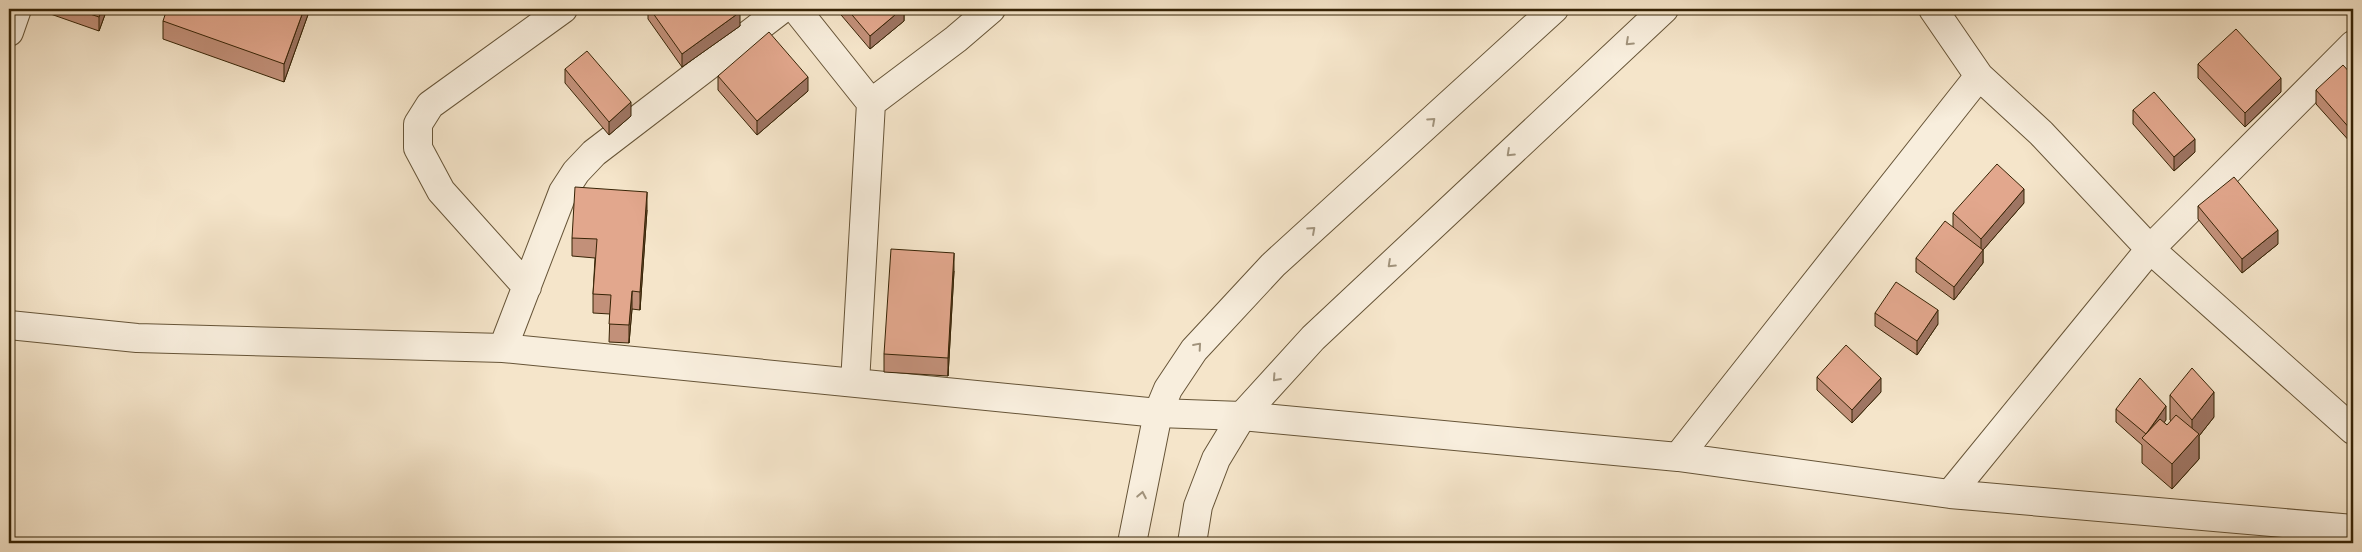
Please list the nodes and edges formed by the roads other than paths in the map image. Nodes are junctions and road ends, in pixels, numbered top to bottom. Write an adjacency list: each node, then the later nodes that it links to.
1 (17, 9): 9 (street)
2 (563, 9): 14 (street)
3 (782, 9): 14 (street)
4 (796, 9): 12 (street)
5 (991, 9): 12 (street)
6 (1554, 9): 18 (street, one-way to 6)
7 (1664, 9): 19 (street, one-way to 19)
8 (1933, 9): 11 (street)
9 (9, 32)
10 (2353, 45): 13 (street)
11 (1979, 76): 13 (street); 21 (street)
12 (872, 103): 17 (street)
13 (2150, 249): 20 (street); 22 (street)
14 (526, 287): 16 (street)
15 (9, 325): 16 (street)
16 (503, 348): 17 (street)
17 (855, 383): 18 (street)
18 (1158, 413): 19 (street); 24 (street, one-way to 18)
19 (1242, 416): 21 (street); 25 (street)
20 (2353, 430)
21 (1678, 457): 22 (street)
22 (1950, 494): 23 (street)
23 (2353, 529)
24 (1132, 543)
25 (1192, 543)

